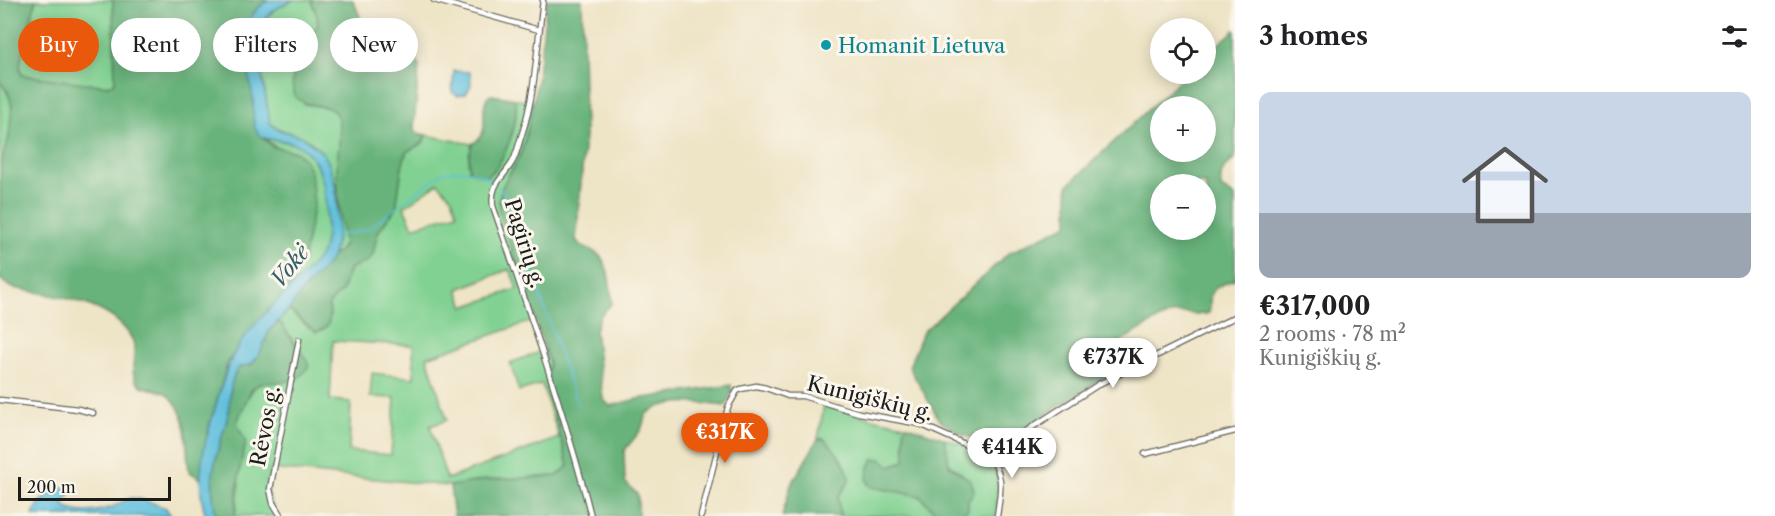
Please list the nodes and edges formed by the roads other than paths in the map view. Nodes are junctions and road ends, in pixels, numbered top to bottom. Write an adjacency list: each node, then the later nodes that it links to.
1 (434, 0): 3 (street)
2 (543, 0): 3 (street, Pagirių g.)
3 (539, 30): 12 (street, Pagirių g.)
4 (1235, 317): 9 (street)
5 (299, 340): 11 (street, Rėvos g.)
6 (0, 400): 7 (street)
7 (93, 413)
8 (1235, 431): 10 (street)
9 (987, 452): 13 (street, Kunigiškių g.); 14 (street)
10 (1145, 454)
11 (281, 516)
12 (591, 516)
13 (701, 516)
14 (997, 516)

